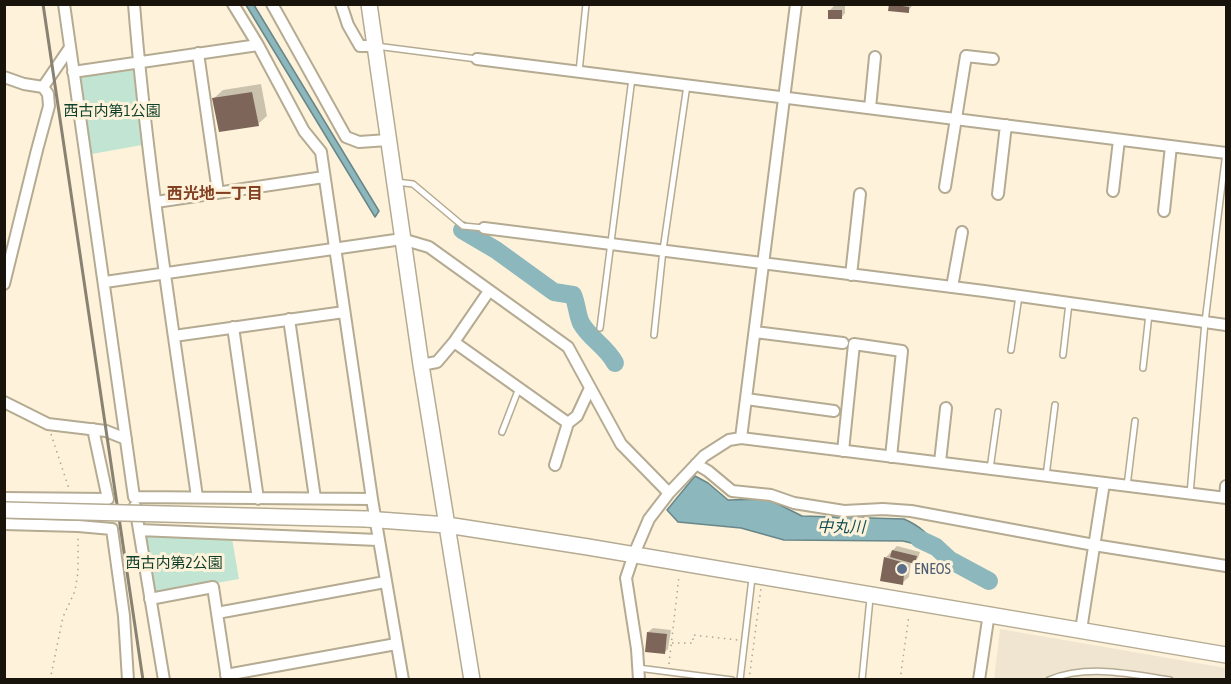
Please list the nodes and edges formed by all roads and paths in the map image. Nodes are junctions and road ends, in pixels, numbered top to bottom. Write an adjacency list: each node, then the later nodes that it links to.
1 (64, 4): 11 (street)
2 (134, 4): 16 (street)
3 (233, 4): 9 (street)
4 (272, 4): 27 (street)
5 (341, 4): 10 (street)
6 (369, 4): 10 (street)
7 (586, 4): 18 (lane)
8 (796, 4): 23 (street)
9 (258, 45): 12 (street); 31 (street)
10 (375, 46): 14 (lane); 27 (street)
11 (69, 49): 17 (street); 22 (street)
12 (198, 53): 16 (street); 35 (street)
13 (875, 57): 24 (street)
14 (477, 59): 18 (street)
15 (993, 59): 25 (street)
16 (139, 62): 17 (street); 38 (street)
17 (73, 72): 49 (street)
18 (579, 72): 20 (street)
19 (4, 77): 22 (street)
20 (632, 78): 21 (street); 43 (lane)
21 (687, 85): 23 (street); 45 (lane)
22 (43, 87): 50 (street)
23 (785, 98): 24 (street); 46 (street)
24 (870, 108): 25 (street)
25 (954, 119): 26 (street); 33 (street)
26 (1006, 125): 28 (street); 37 (street)
27 (388, 140): 32 (street)
28 (1119, 140): 29 (street); 34 (street)
29 (1172, 146): 30 (street); 39 (street)
30 (1226, 153): 58 (lane)
31 (324, 177): 35 (street); 44 (street)
32 (394, 181): 40 (lane); 42 (street)
33 (945, 187)
34 (1113, 191)
35 (218, 192): 38 (street)
36 (860, 194): 48 (street)
37 (998, 194)
38 (156, 202): 47 (street)
39 (1164, 211)
40 (483, 228): 43 (street)
41 (962, 232): 51 (street)
42 (402, 239): 44 (street); 52 (street); 69 (street)
43 (611, 243): 45 (street); 61 (lane)
44 (335, 249): 47 (street); 55 (street)
45 (663, 250): 46 (street); 63 (lane)
46 (764, 265): 48 (street); 62 (street)
47 (165, 273): 49 (street); 64 (street)
48 (850, 275): 51 (street)
49 (105, 282): 85 (street)
50 (4, 284)
51 (952, 287): 53 (street)
52 (489, 291): 65 (street); 72 (street)
53 (1019, 296): 54 (street); 67 (lane)
54 (1069, 303): 56 (street); 68 (lane)
55 (344, 312): 57 (street); 106 (street)
56 (1149, 314): 58 (street); 70 (lane)
57 (289, 319): 60 (street); 101 (street)
58 (1205, 322): 59 (street); 97 (lane)
59 (1227, 325)
60 (233, 327): 64 (street); 105 (street)
61 (600, 328)
62 (755, 332): 66 (street); 73 (street)
63 (654, 335)
64 (174, 336): 99 (street)
65 (454, 342): 69 (street); 71 (street)
66 (843, 343)
67 (1011, 350)
68 (1063, 355)
69 (421, 365): 110 (street)
70 (1143, 368)
71 (519, 388): 80 (street); 83 (lane)
72 (590, 388): 80 (street); 96 (street)
73 (746, 399): 77 (street); 84 (street)
74 (4, 402): 81 (street)
75 (1055, 405): 92 (lane)
76 (946, 408): 88 (street)
77 (834, 411)
78 (998, 412): 91 (lane)
79 (1135, 421): 94 (lane)
80 (568, 423): 90 (street)
81 (48, 424): 82 (street); 103 (path)
82 (93, 429): 85 (street); 104 (street)
83 (502, 432)
84 (741, 438): 86 (street); 89 (street)
85 (126, 439): 98 (street)
86 (843, 451): 87 (street); 87 (street)
87 (891, 456): 88 (street)
88 (940, 462): 91 (street)
89 (696, 464): 96 (street); 115 (street)
90 (555, 465)
91 (990, 469): 92 (street)
92 (1046, 476): 93 (street)
93 (1104, 483): 94 (street); 115 (street)
94 (1127, 486): 97 (street)
95 (1227, 486): 102 (street)
96 (669, 493): 116 (street)
97 (1190, 494): 102 (street)
98 (134, 497): 99 (street); 113 (street)
99 (197, 497): 105 (street)
100 (4, 498): 103 (street)
101 (315, 498): 105 (street); 106 (street)
102 (1226, 498)
103 (71, 499): 104 (street)
104 (108, 499): 112 (street)
105 (258, 499)
106 (372, 499): 108 (street)
107 (4, 510): 108 (street, bridge)
108 (371, 519): 110 (street); 114 (street)
109 (4, 524): 111 (street)
110 (447, 525): 116 (street); 138 (street)
111 (78, 526): 112 (street); 134 (path)
112 (112, 529): 135 (street)
113 (139, 530): 114 (street); 122 (street)
114 (378, 540): 120 (street)
115 (1094, 544): 117 (street); 126 (street)
116 (634, 554): 119 (street); 132 (street)
117 (1227, 566)
118 (679, 573): 129 (path)
119 (758, 574): 121 (street); 127 (lane); 141 (path)
120 (385, 582): 124 (street); 128 (street)
121 (871, 593): 125 (street); 142 (lane)
122 (150, 599): 124 (street); 136 (street)
123 (909, 611): 143 (path)
124 (217, 613): 133 (street)
125 (989, 613): 126 (street); 144 (street)
126 (1081, 630): 130 (street)
127 (745, 641): 129 (path); 140 (lane)
128 (396, 644): 133 (street); 137 (street)
129 (671, 644): 131 (path)
130 (1227, 655)
131 (668, 672): 132 (lane); 139 (lane)
132 (638, 674)
133 (227, 677)
134 (50, 680)
135 (128, 680)
136 (164, 680)
137 (403, 680)
138 (472, 680)
139 (732, 680)
140 (740, 680)
141 (749, 680)
142 (862, 680)
143 (900, 680)
144 (978, 680)
145 (1049, 680): 146 (lane)
146 (1170, 680)

